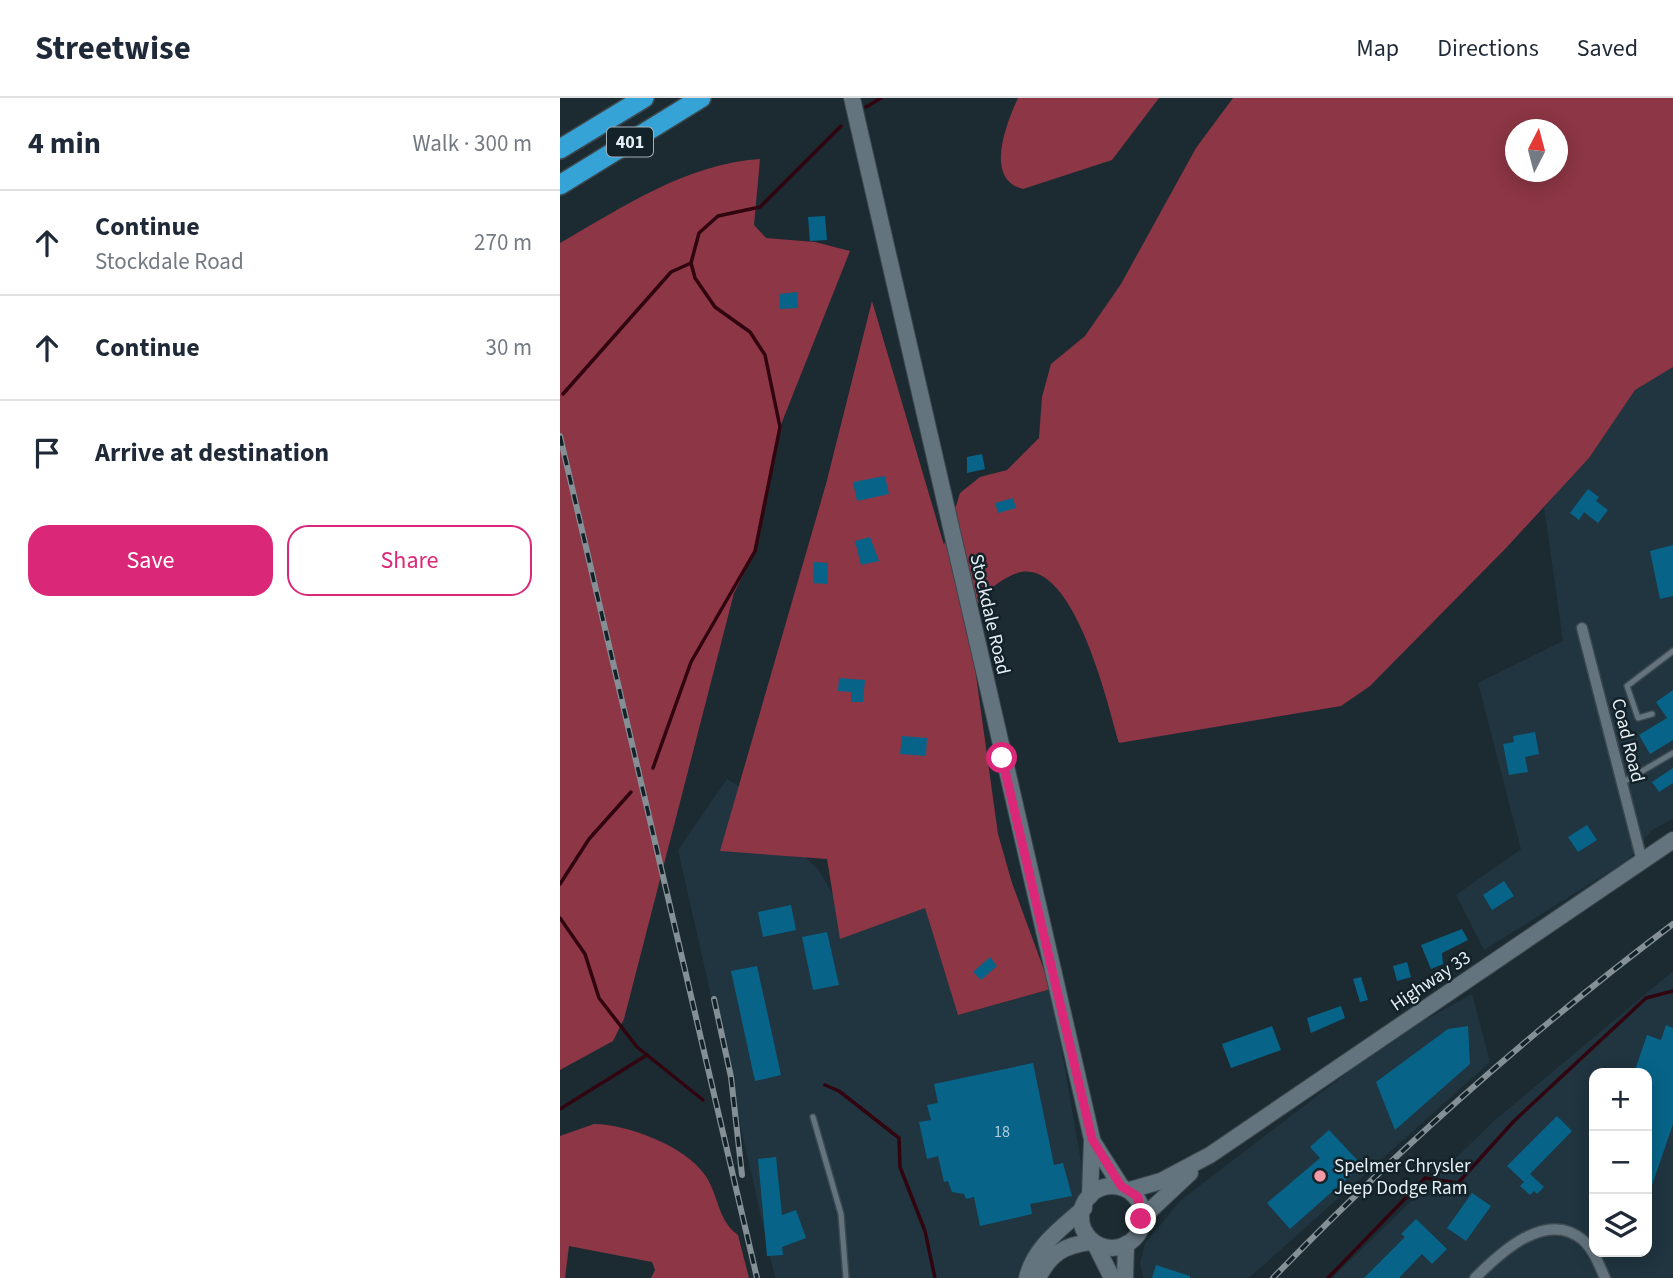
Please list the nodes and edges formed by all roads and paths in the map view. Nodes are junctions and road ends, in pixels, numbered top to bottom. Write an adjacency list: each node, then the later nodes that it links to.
1 (644, 98): 4 (highway, 401)
2 (701, 98): 5 (highway, 401)
3 (852, 98): 14 (street, Stockdale Road)
4 (560, 149)
5 (560, 186)
6 (1583, 628): 10 (street, Coad Road)
7 (1673, 650): 8 (lane)
8 (1652, 714)
9 (1673, 753): 10 (lane)
10 (1622, 783): 12 (street, Coad Road)
11 (1673, 839): 12 (street, Highway 33)
12 (1642, 861): 15 (street, Highway 33)
13 (813, 1117): 21 (lane)
14 (1092, 1139): 16 (street, Stockdale Road); 17 (street, Stockdale Road)
15 (1210, 1155): 16 (street, Highway 33); 18 (street, Highway 33)
16 (1125, 1188): 17 (street); 18 (street)
17 (1087, 1202): 19 (street); 22 (street)
18 (1141, 1219): 20 (street)
19 (1094, 1244): 20 (street); 23 (street); 24 (street)
20 (1126, 1244): 25 (street)
21 (846, 1278)
22 (1027, 1278)
23 (1038, 1278)
24 (1112, 1278)
25 (1125, 1278)
26 (1475, 1278): 27 (street)
27 (1605, 1278)

